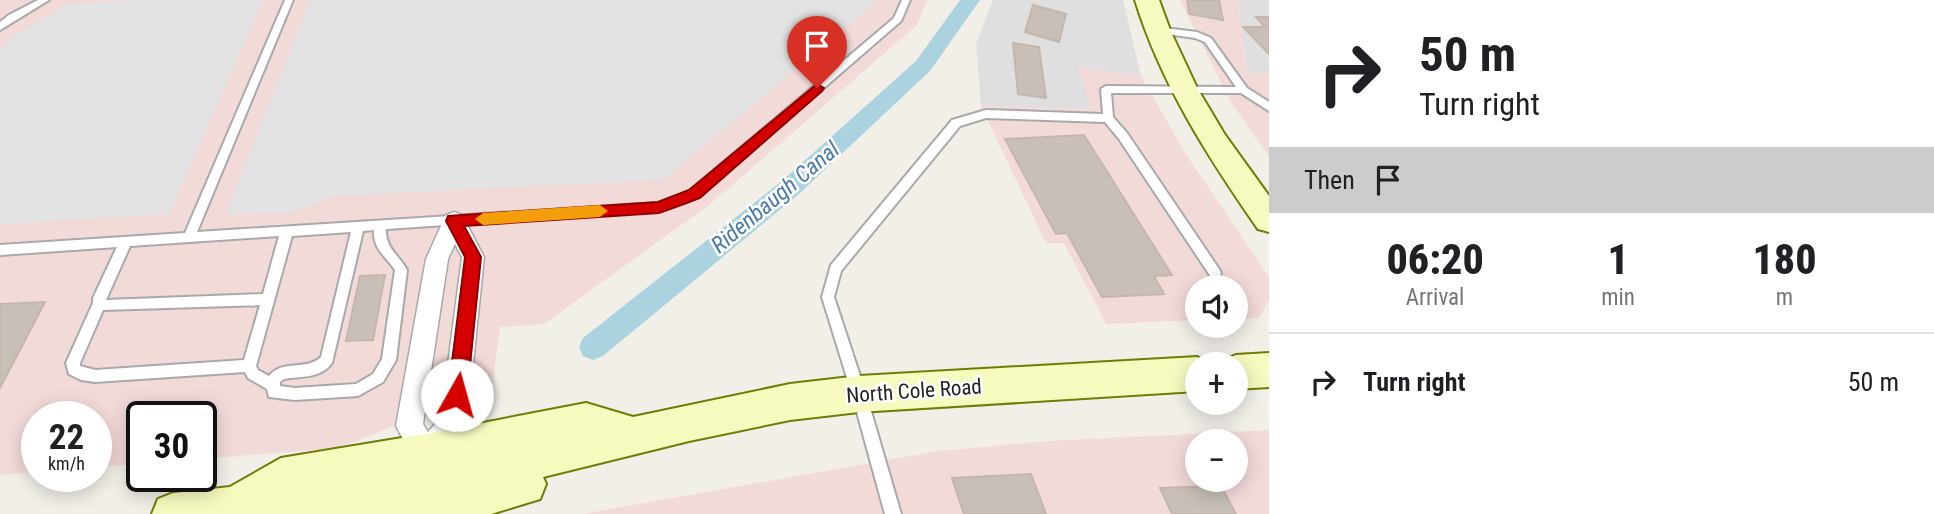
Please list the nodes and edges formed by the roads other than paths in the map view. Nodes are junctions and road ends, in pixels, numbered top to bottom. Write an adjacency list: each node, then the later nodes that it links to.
1 (45, 0): 5 (lane)
2 (289, 0): 16 (lane)
3 (906, 0): 12 (lane)
4 (1147, 0): 6 (main road)
5 (0, 27)
6 (1156, 30): 7 (lane); 8 (main road)
7 (1243, 90): 8 (lane); 9 (lane)
8 (1183, 91): 10 (lane); 11 (main road)
9 (1269, 107)
10 (1108, 118): 19 (lane); 27 (lane)
11 (1269, 220)
12 (454, 221): 13 (lane); 29 (street); 29 (street)
13 (380, 225): 14 (lane); 26 (lane)
14 (358, 227): 15 (lane); 26 (lane)
15 (287, 231): 16 (lane); 20 (lane)
16 (189, 238): 17 (lane)
17 (126, 242): 18 (lane); 21 (lane)
18 (0, 250)
19 (1215, 273)
20 (268, 299): 21 (lane); 22 (lane)
21 (100, 304): 22 (lane)
22 (249, 366): 26 (lane)
23 (1269, 370): 24 (main road)
24 (1248, 371)
25 (1185, 375): 27 (main road, North Cole Road)
26 (272, 385)
27 (859, 394): 28 (main road, North Cole Road); 33 (lane)
28 (634, 435): 29 (main road, North Cole Road); 32 (main road, North Cole Road)
29 (426, 454): 30 (main road, North Cole Road)
30 (239, 512): 31 (main road, North Cole Road); 32 (main road)
31 (173, 514)
32 (415, 514)
33 (893, 514)

